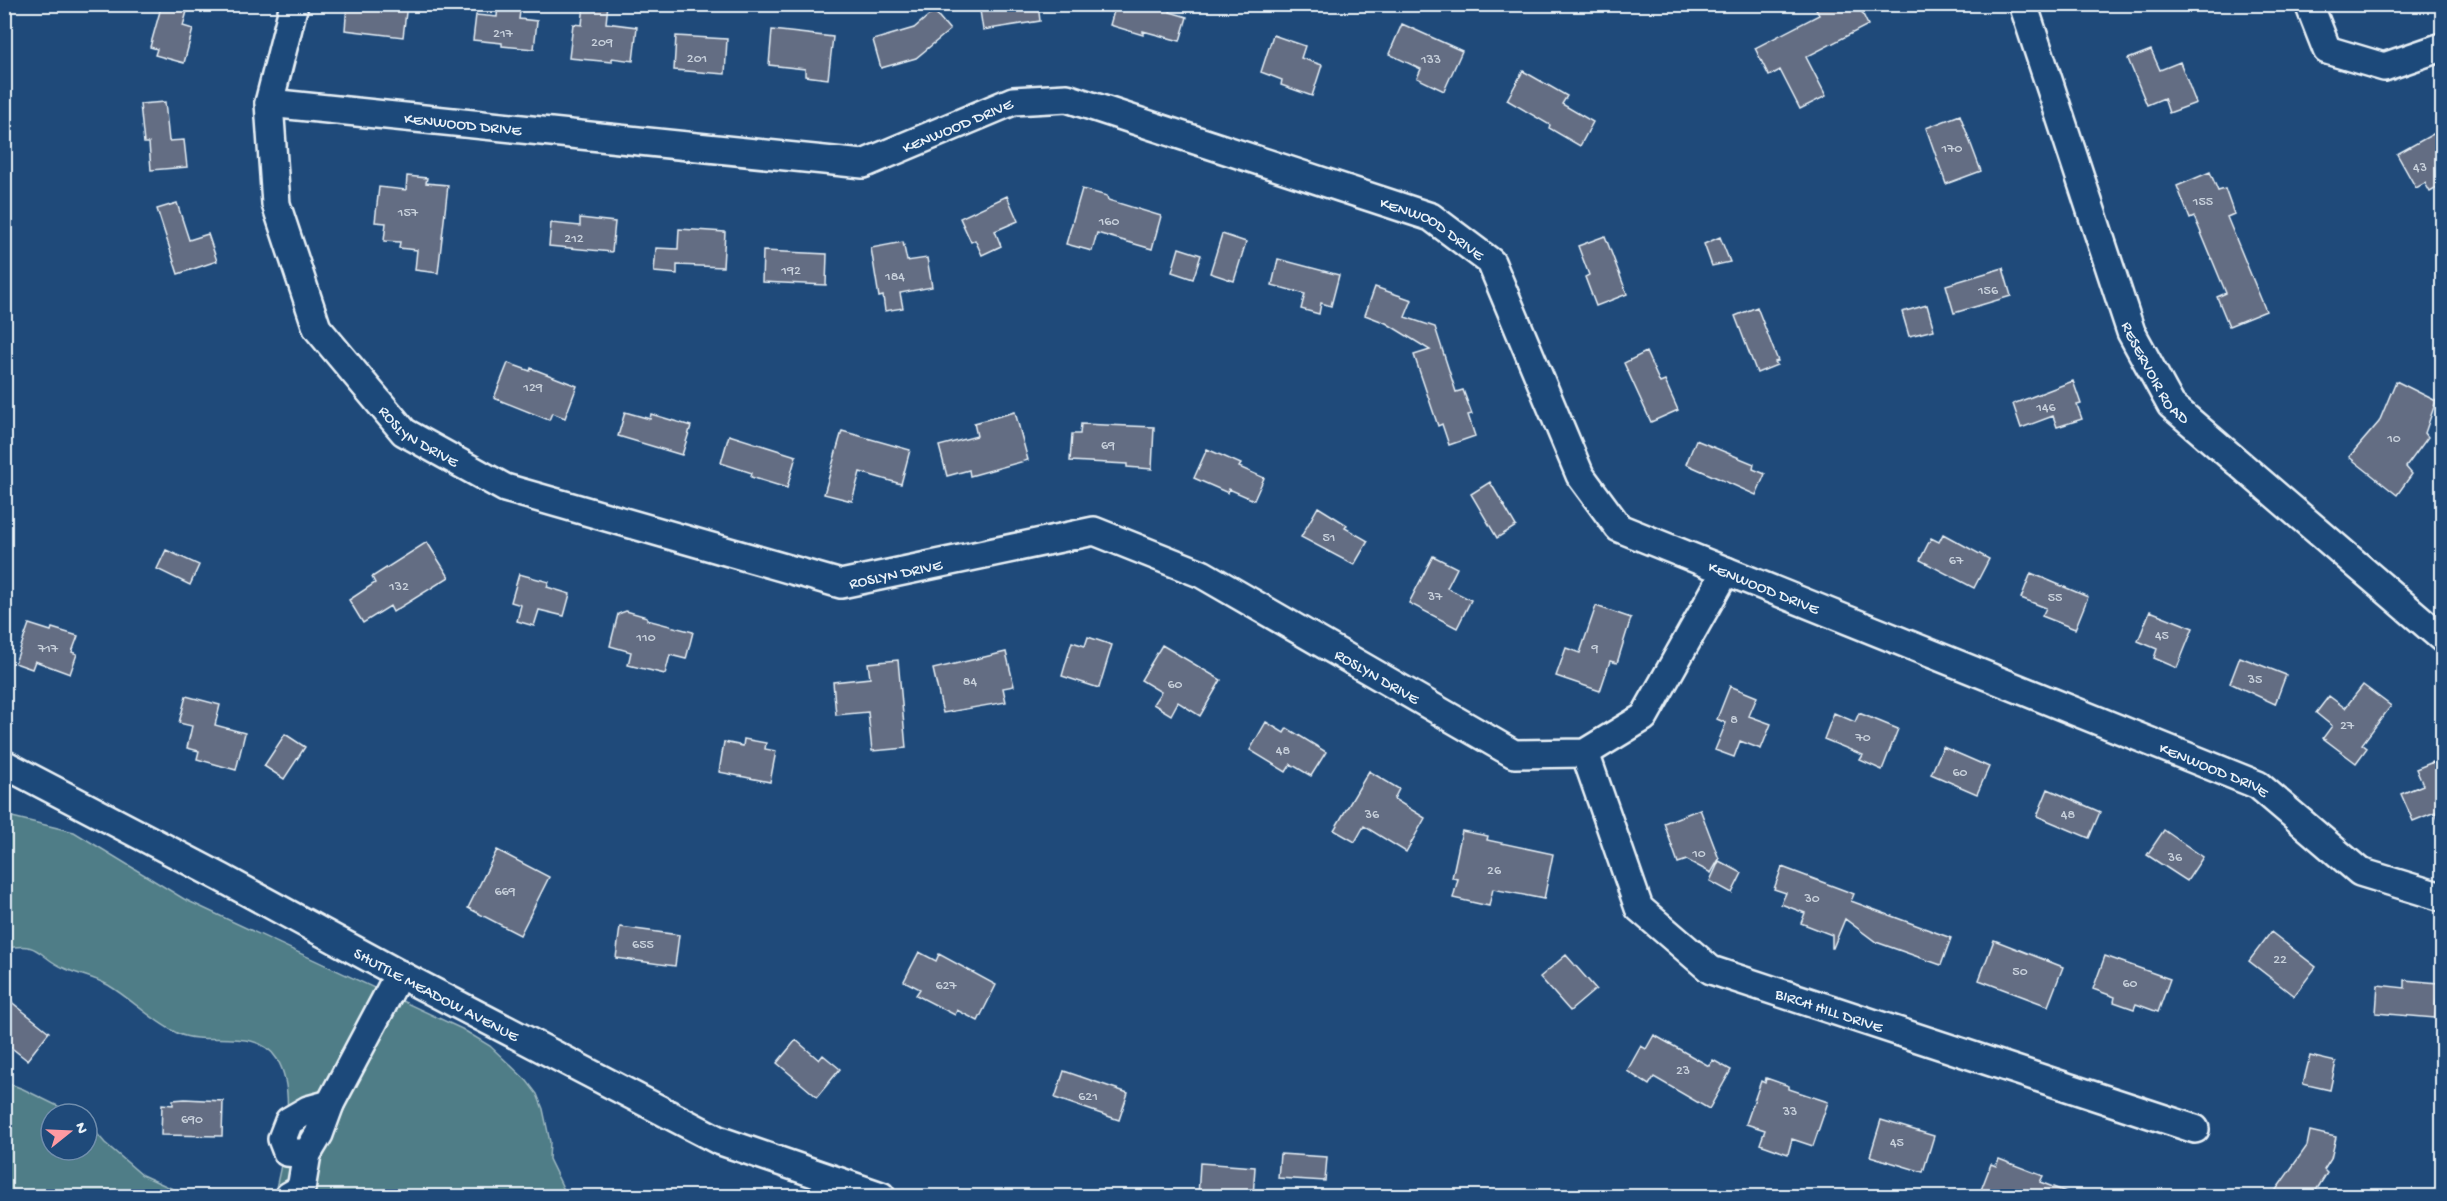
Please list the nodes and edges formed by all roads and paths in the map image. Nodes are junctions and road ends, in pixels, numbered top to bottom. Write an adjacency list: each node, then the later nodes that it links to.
1 (294, 4): 5 (street, ROSLYN DRIVE)
2 (2023, 4): 7 (street, RESERVOIR ROAD)
3 (2309, 4): 4 (street)
4 (2442, 47)
5 (270, 103): 6 (street, KENWOOD DRIVE); 8 (street, ROSLYN DRIVE)
6 (1726, 571): 8 (street); 10 (street, KENWOOD DRIVE)
7 (2442, 638)
8 (1585, 753): 12 (street, BIRCH HILL DRIVE)
9 (4, 764): 11 (street, SHUTTLE MEADOW AVENUE)
10 (2442, 897)
11 (399, 974): 13 (street); 14 (street, SHUTTLE MEADOW AVENUE)
12 (2195, 1129)
13 (290, 1197)
14 (881, 1197)

